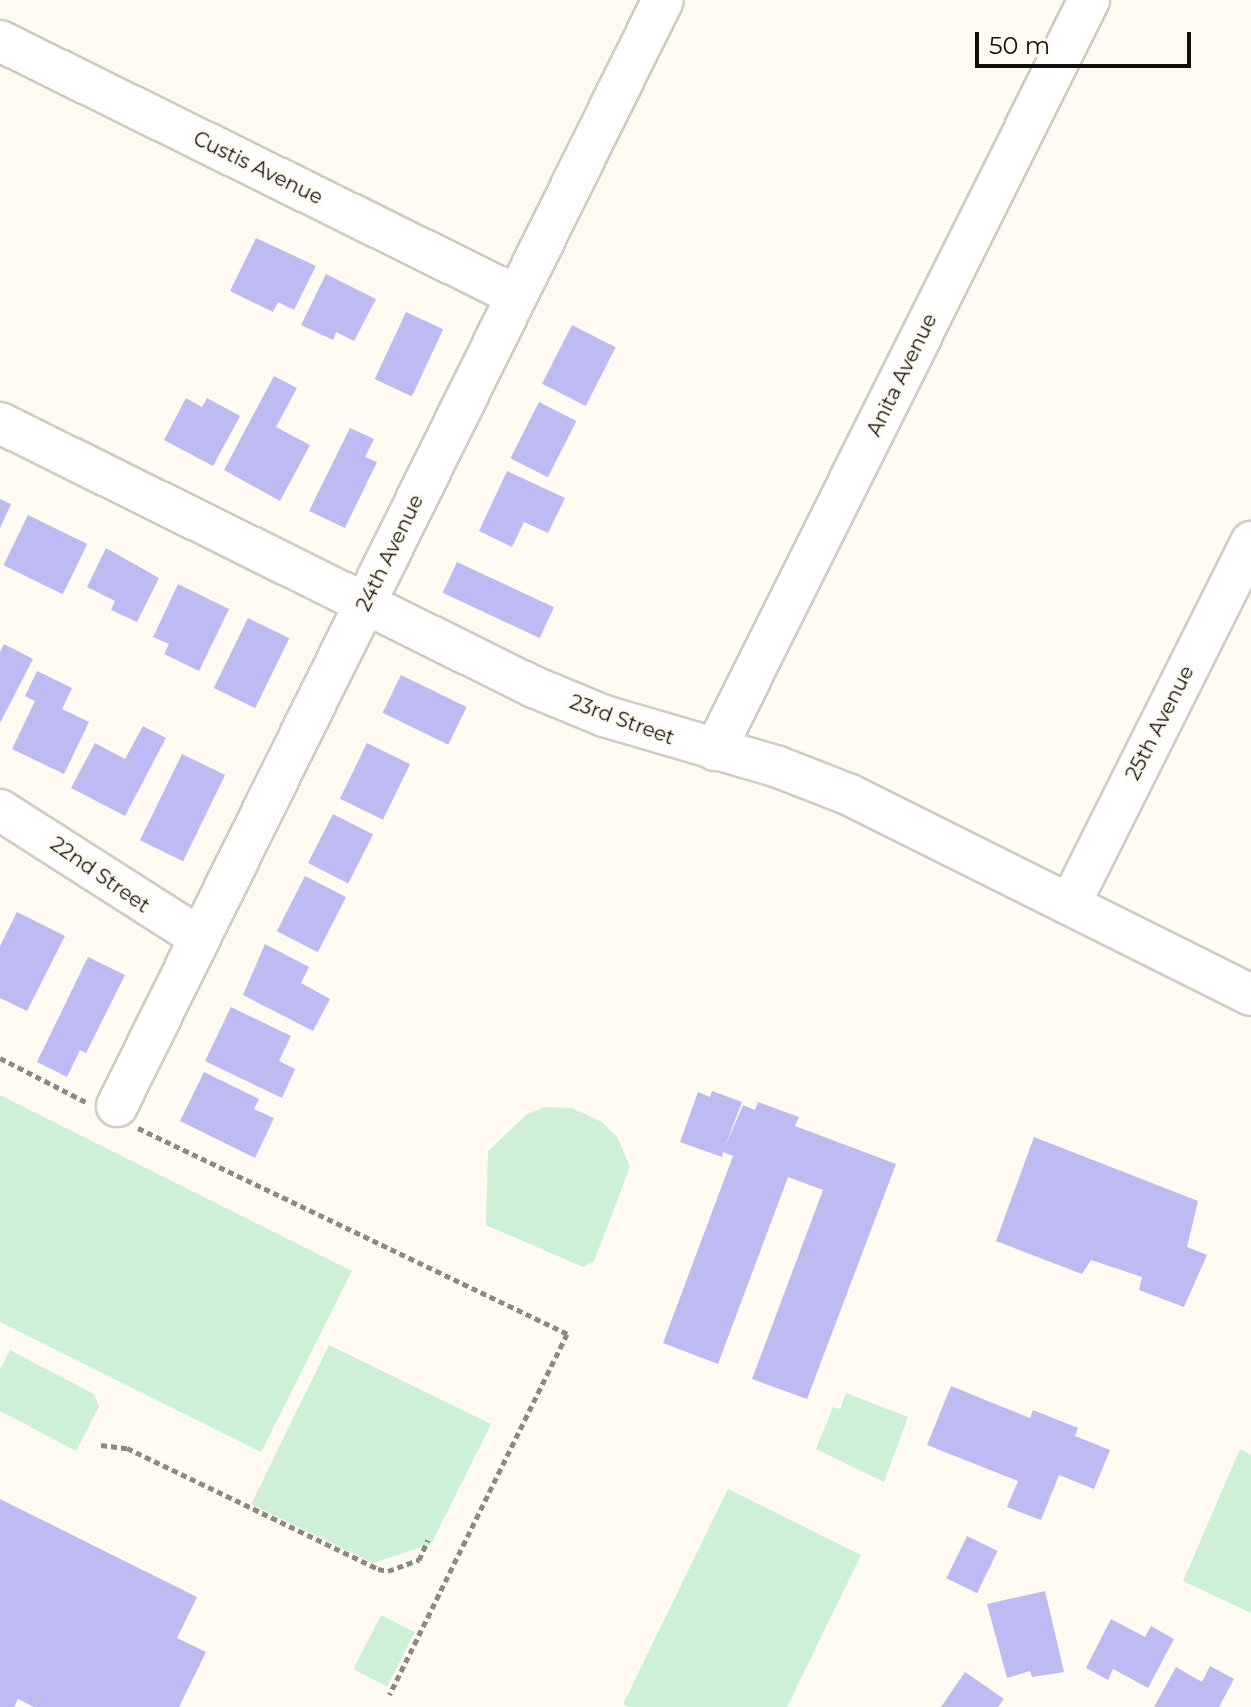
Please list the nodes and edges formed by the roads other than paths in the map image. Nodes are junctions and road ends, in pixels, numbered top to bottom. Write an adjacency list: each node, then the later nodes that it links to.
1 (663, 0): 4 (street, 24th Avenue)
2 (1089, 0): 8 (street, Anita Avenue)
3 (0, 41): 4 (street, Custis Avenue)
4 (517, 296): 7 (street, 24th Avenue)
5 (0, 423): 7 (street, 23rd Street)
6 (1251, 542): 10 (street, 25th Avenue)
7 (365, 604): 8 (street, 23rd Street); 11 (street, 24th Avenue)
8 (715, 750): 10 (street, 23rd Street)
9 (0, 810): 11 (street, 22nd Street)
10 (1070, 904): 12 (street, 23rd Street)
11 (200, 938): 13 (street, 24th Avenue)
12 (1251, 995)
13 (114, 1112)

